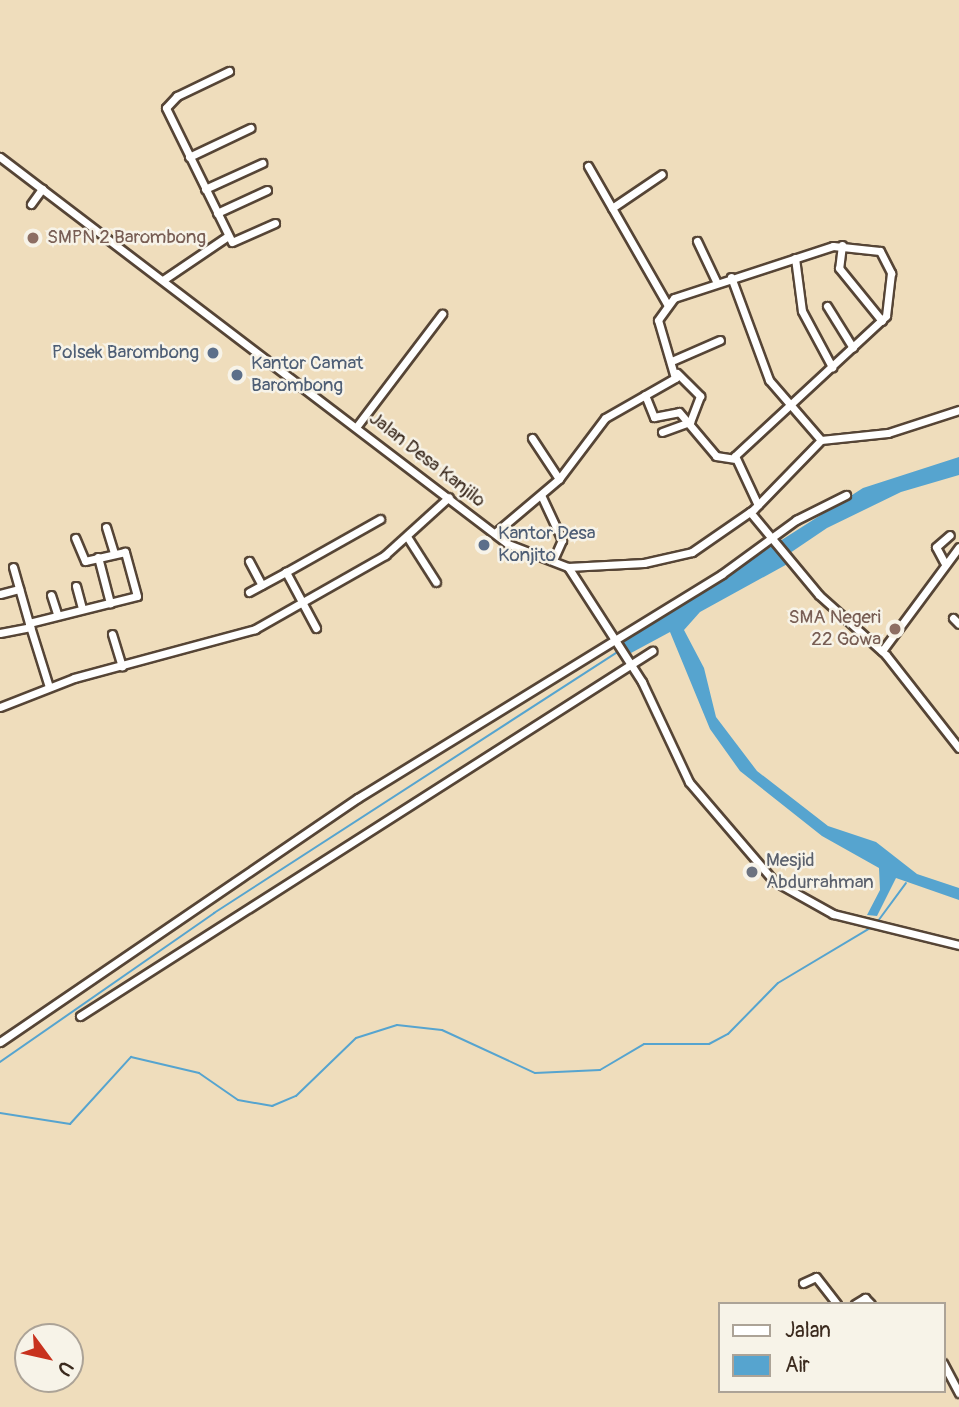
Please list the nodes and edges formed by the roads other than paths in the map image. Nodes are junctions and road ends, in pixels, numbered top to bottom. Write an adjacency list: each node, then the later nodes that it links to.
1 (229, 71): 4 (street)
2 (250, 128): 4 (street)
3 (0, 157): 8 (street, Jalan Desa Kanjilo)
4 (189, 157): 9 (street)
5 (262, 163): 9 (street)
6 (588, 166): 12 (street)
7 (662, 174): 12 (street)
8 (42, 189): 11 (street); 20 (street, Jalan Desa Kanjilo)
9 (205, 189): 13 (street)
10 (267, 190): 13 (street)
11 (32, 204)
12 (612, 208): 22 (street)
13 (216, 213): 15 (street)
14 (275, 223): 15 (street)
15 (228, 236): 20 (street)
16 (697, 240): 21 (street)
17 (842, 245): 18 (street); 25 (street); 25 (street)
18 (794, 258): 19 (street); 29 (street)
19 (731, 277): 21 (street); 32 (street)
20 (163, 280): 35 (street, Jalan Desa Kanjilo)
21 (716, 281): 22 (street)
22 (667, 304): 28 (street)
23 (827, 306): 27 (street)
24 (442, 314): 35 (street)
25 (882, 321): 27 (street)
26 (720, 340): 28 (street)
27 (853, 348): 29 (street)
28 (674, 360): 30 (street)
29 (832, 367): 32 (street)
30 (677, 373): 31 (street); 34 (street)
31 (645, 395): 34 (street); 40 (street)
32 (790, 406): 38 (street); 39 (street)
33 (959, 410): 38 (street)
34 (690, 422): 36 (street); 39 (street)
35 (357, 426): 43 (street, Jalan Desa Kanjilo)
36 (662, 432)
37 (532, 438): 40 (street)
38 (821, 440): 44 (street)
39 (734, 459): 44 (street)
40 (559, 479): 41 (street)
41 (541, 495): 48 (street); 56 (street)
42 (846, 495): 52 (street)
43 (449, 497): 48 (street, Jalan Desa Kanjilo); 51 (street)
44 (758, 505): 45 (street)
45 (750, 512): 52 (street); 60 (street)
46 (380, 519): 61 (street)
47 (106, 527): 54 (street)
48 (495, 533): 56 (street, Jalan Desa Kanjilo)
49 (950, 535): 58 (street)
50 (75, 538): 55 (street)
51 (408, 538): 62 (street); 69 (street)
52 (774, 542): 77 (street); 79 (street)
53 (959, 547): 58 (street)
54 (114, 553): 55 (street); 70 (street)
55 (98, 557): 70 (street)
56 (553, 560): 60 (street, Jalan Desa Kanjilo)
57 (249, 561): 63 (street)
58 (944, 562): 79 (street)
59 (13, 567): 65 (street)
60 (568, 567): 77 (street)
61 (286, 572): 63 (street); 69 (street)
62 (436, 582)
63 (262, 585): 66 (street)
64 (76, 586): 71 (street)
65 (19, 589): 67 (street); 73 (street)
66 (249, 592)
67 (0, 594)
68 (51, 595): 72 (street)
69 (303, 600): 74 (street); 81 (street)
70 (110, 603): 71 (street)
71 (82, 608): 72 (street)
72 (57, 613): 73 (street)
73 (29, 625): 75 (street); 82 (street)
74 (316, 628)
75 (0, 633)
76 (112, 634): 81 (street)
77 (613, 643): 80 (street); 87 (street)
78 (652, 651): 80 (street)
79 (882, 651): 84 (street)
80 (630, 663): 85 (street); 86 (street)
81 (122, 666): 82 (street)
82 (49, 687): 83 (street)
83 (0, 707)
84 (959, 748)
85 (959, 945)
86 (80, 1016)
87 (0, 1042)
88 (803, 1283): 89 (street)
89 (835, 1302)
90 (945, 1367): 91 (street)
91 (959, 1393)

